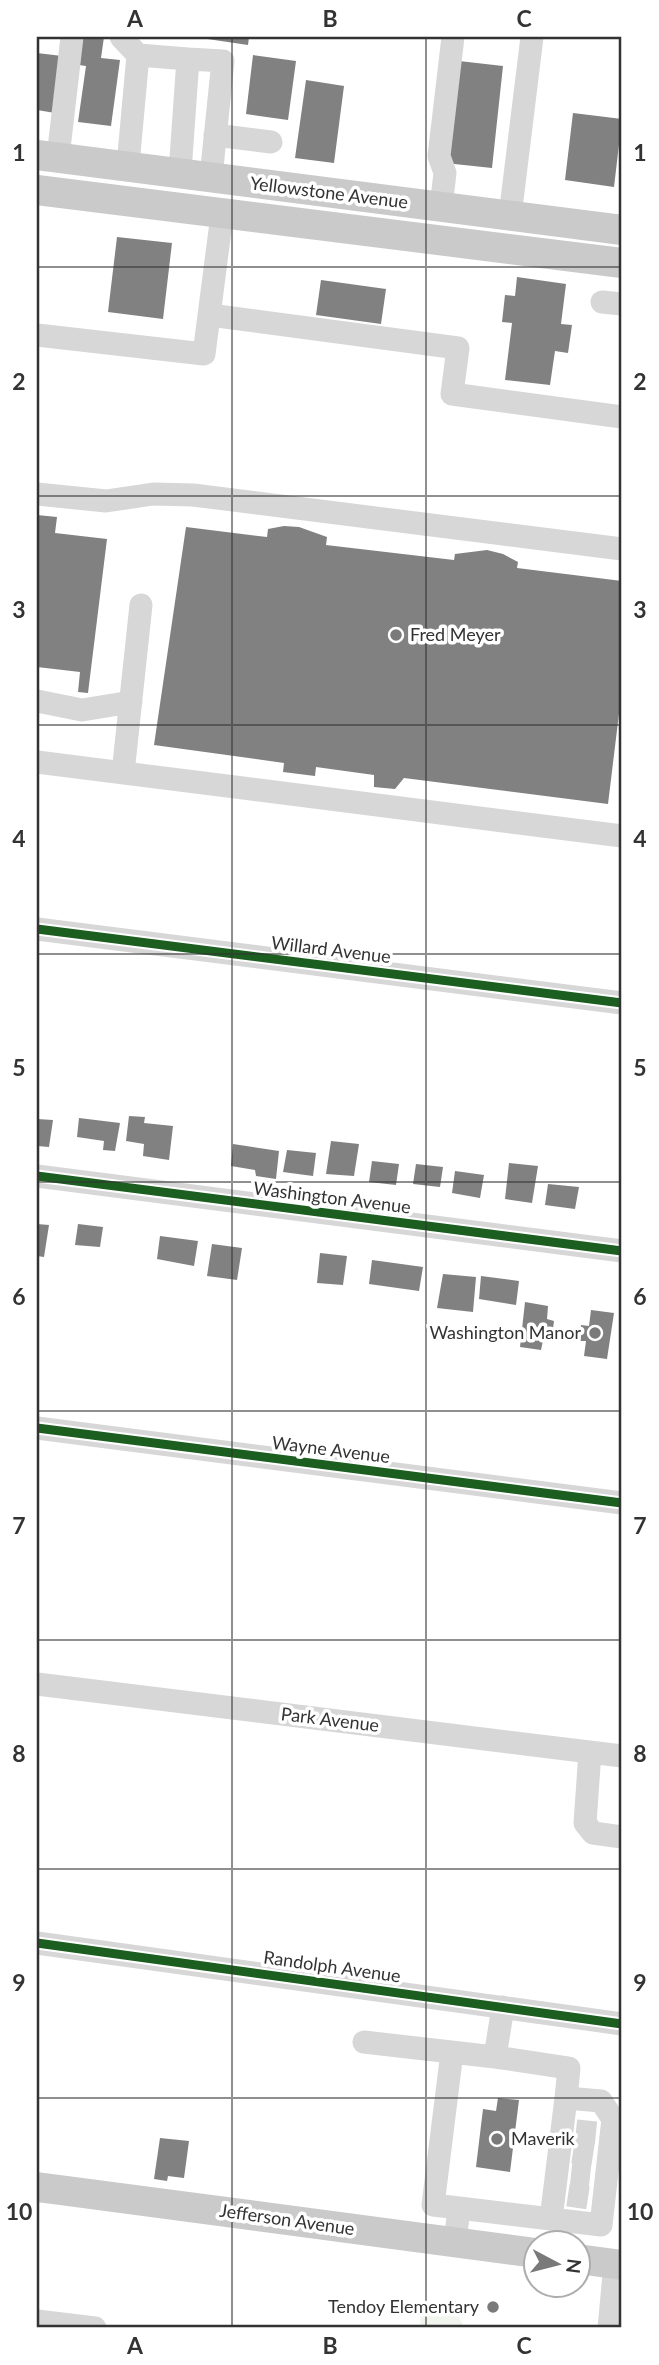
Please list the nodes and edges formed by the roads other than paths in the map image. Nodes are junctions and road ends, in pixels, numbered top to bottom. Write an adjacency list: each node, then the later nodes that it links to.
1 (72, 37): 9 (street)
2 (121, 37): 5 (street)
3 (453, 37): 14 (street)
4 (532, 37): 16 (street)
5 (138, 55): 6 (street); 10 (street)
6 (188, 59): 7 (street); 11 (street)
7 (215, 135): 8 (street); 12 (street)
8 (271, 142)
9 (48, 156): 10 (main road, Yellowstone Avenue)
10 (128, 165): 11 (main road, Yellowstone Avenue)
11 (180, 172): 12 (main road, Yellowstone Avenue)
12 (211, 177): 14 (main road, Yellowstone Avenue)
13 (37, 190): 15 (main road, Yellowstone Avenue)
14 (440, 207): 16 (main road, Yellowstone Avenue)
15 (222, 215): 18 (main road, Yellowstone Avenue); 19 (street)
16 (510, 216): 17 (main road, Yellowstone Avenue)
17 (622, 230)
18 (622, 263)
19 (210, 315): 20 (street); 21 (street)
20 (37, 335)
21 (622, 417)
22 (37, 494): 23 (street)
23 (622, 549)
24 (141, 605): 26 (street)
25 (37, 701): 26 (street)
26 (131, 702): 28 (street)
27 (37, 762): 28 (street)
28 (123, 773): 29 (street)
29 (622, 836)
30 (37, 929): 31 (street, Willard Avenue)
31 (622, 1003)
32 (37, 1176): 33 (street, Washington Avenue)
33 (622, 1251)
34 (37, 1428): 35 (street, Wayne Avenue)
35 (622, 1503)
36 (37, 1684): 37 (street, Park Avenue)
37 (590, 1752): 38 (street, Park Avenue); 39 (street)
38 (622, 1756)
39 (622, 1837)
40 (37, 1942): 41 (street, Randolph Avenue)
41 (503, 2007): 42 (street, Randolph Avenue); 45 (street)
42 (622, 2024)
43 (364, 2042): 44 (street)
44 (452, 2052): 45 (street); 49 (street)
45 (495, 2057): 46 (street)
46 (566, 2098): 47 (street); 47 (street)
47 (586, 2159): 50 (street); 50 (street)
48 (37, 2187): 51 (main road, Jefferson Avenue)
49 (459, 2208): 50 (street); 51 (street)
50 (551, 2219)
51 (455, 2243): 52 (main road, Jefferson Avenue)
52 (522, 2251)
53 (592, 2260): 54 (main road)
54 (620, 2263): 57 (street)
55 (37, 2321): 56 (street)
56 (95, 2328)
57 (609, 2328)

